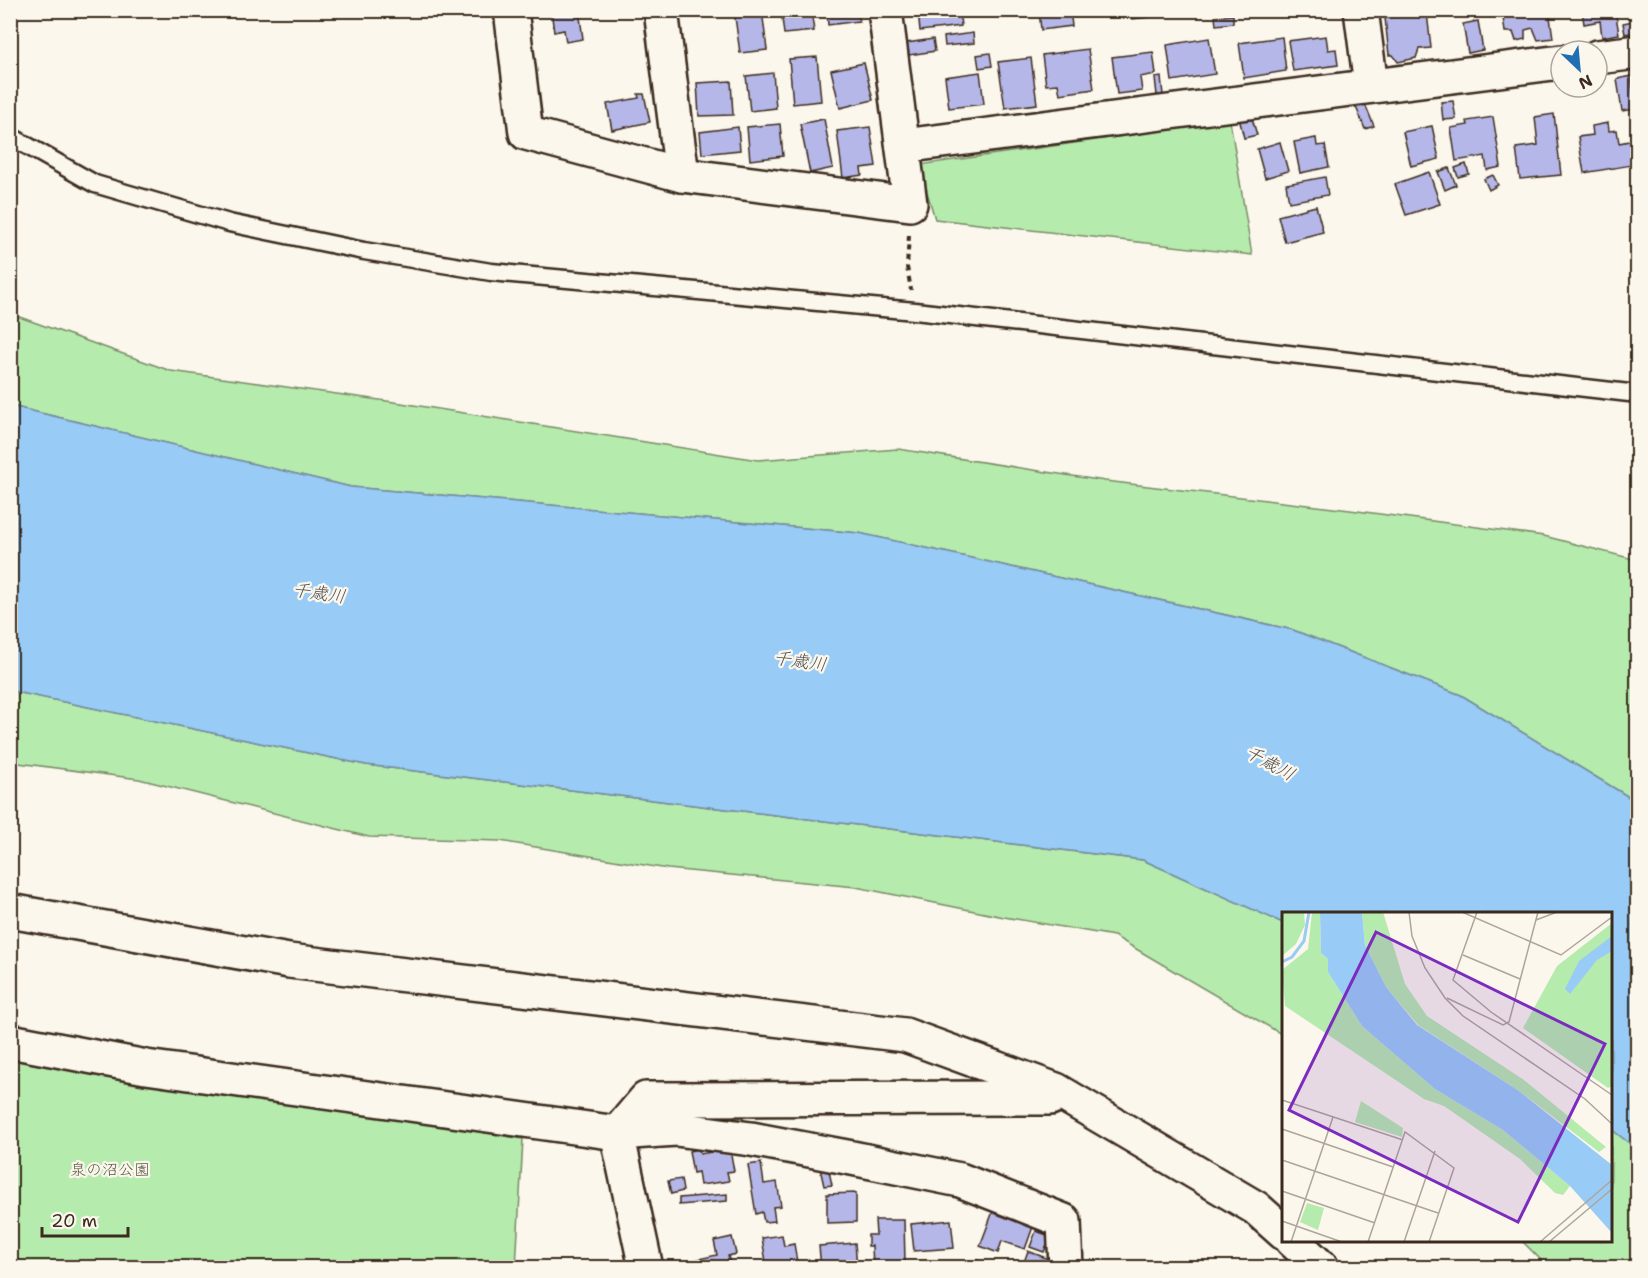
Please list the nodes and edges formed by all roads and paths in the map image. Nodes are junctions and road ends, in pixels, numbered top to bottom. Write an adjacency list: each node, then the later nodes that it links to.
1 (511, 10): 11 (street)
2 (661, 10): 11 (street)
3 (885, 10): 10 (street)
4 (1361, 10): 8 (street)
5 (1638, 52): 6 (street)
6 (1609, 56)
7 (1549, 64): 8 (street)
8 (1371, 86): 10 (street)
9 (10, 136): 13 (lane)
10 (903, 146): 12 (street)
11 (682, 175): 12 (street)
12 (910, 204): 13 (path)
13 (915, 311): 14 (lane)
14 (1638, 394)
15 (10, 911): 17 (street)
16 (10, 1041): 18 (street)
17 (1056, 1090): 18 (street); 19 (street)
18 (617, 1133): 21 (street); 22 (street)
19 (1282, 1231)
20 (1294, 1242): 23 (street)
21 (646, 1268)
22 (1066, 1268)
23 (1322, 1268)

